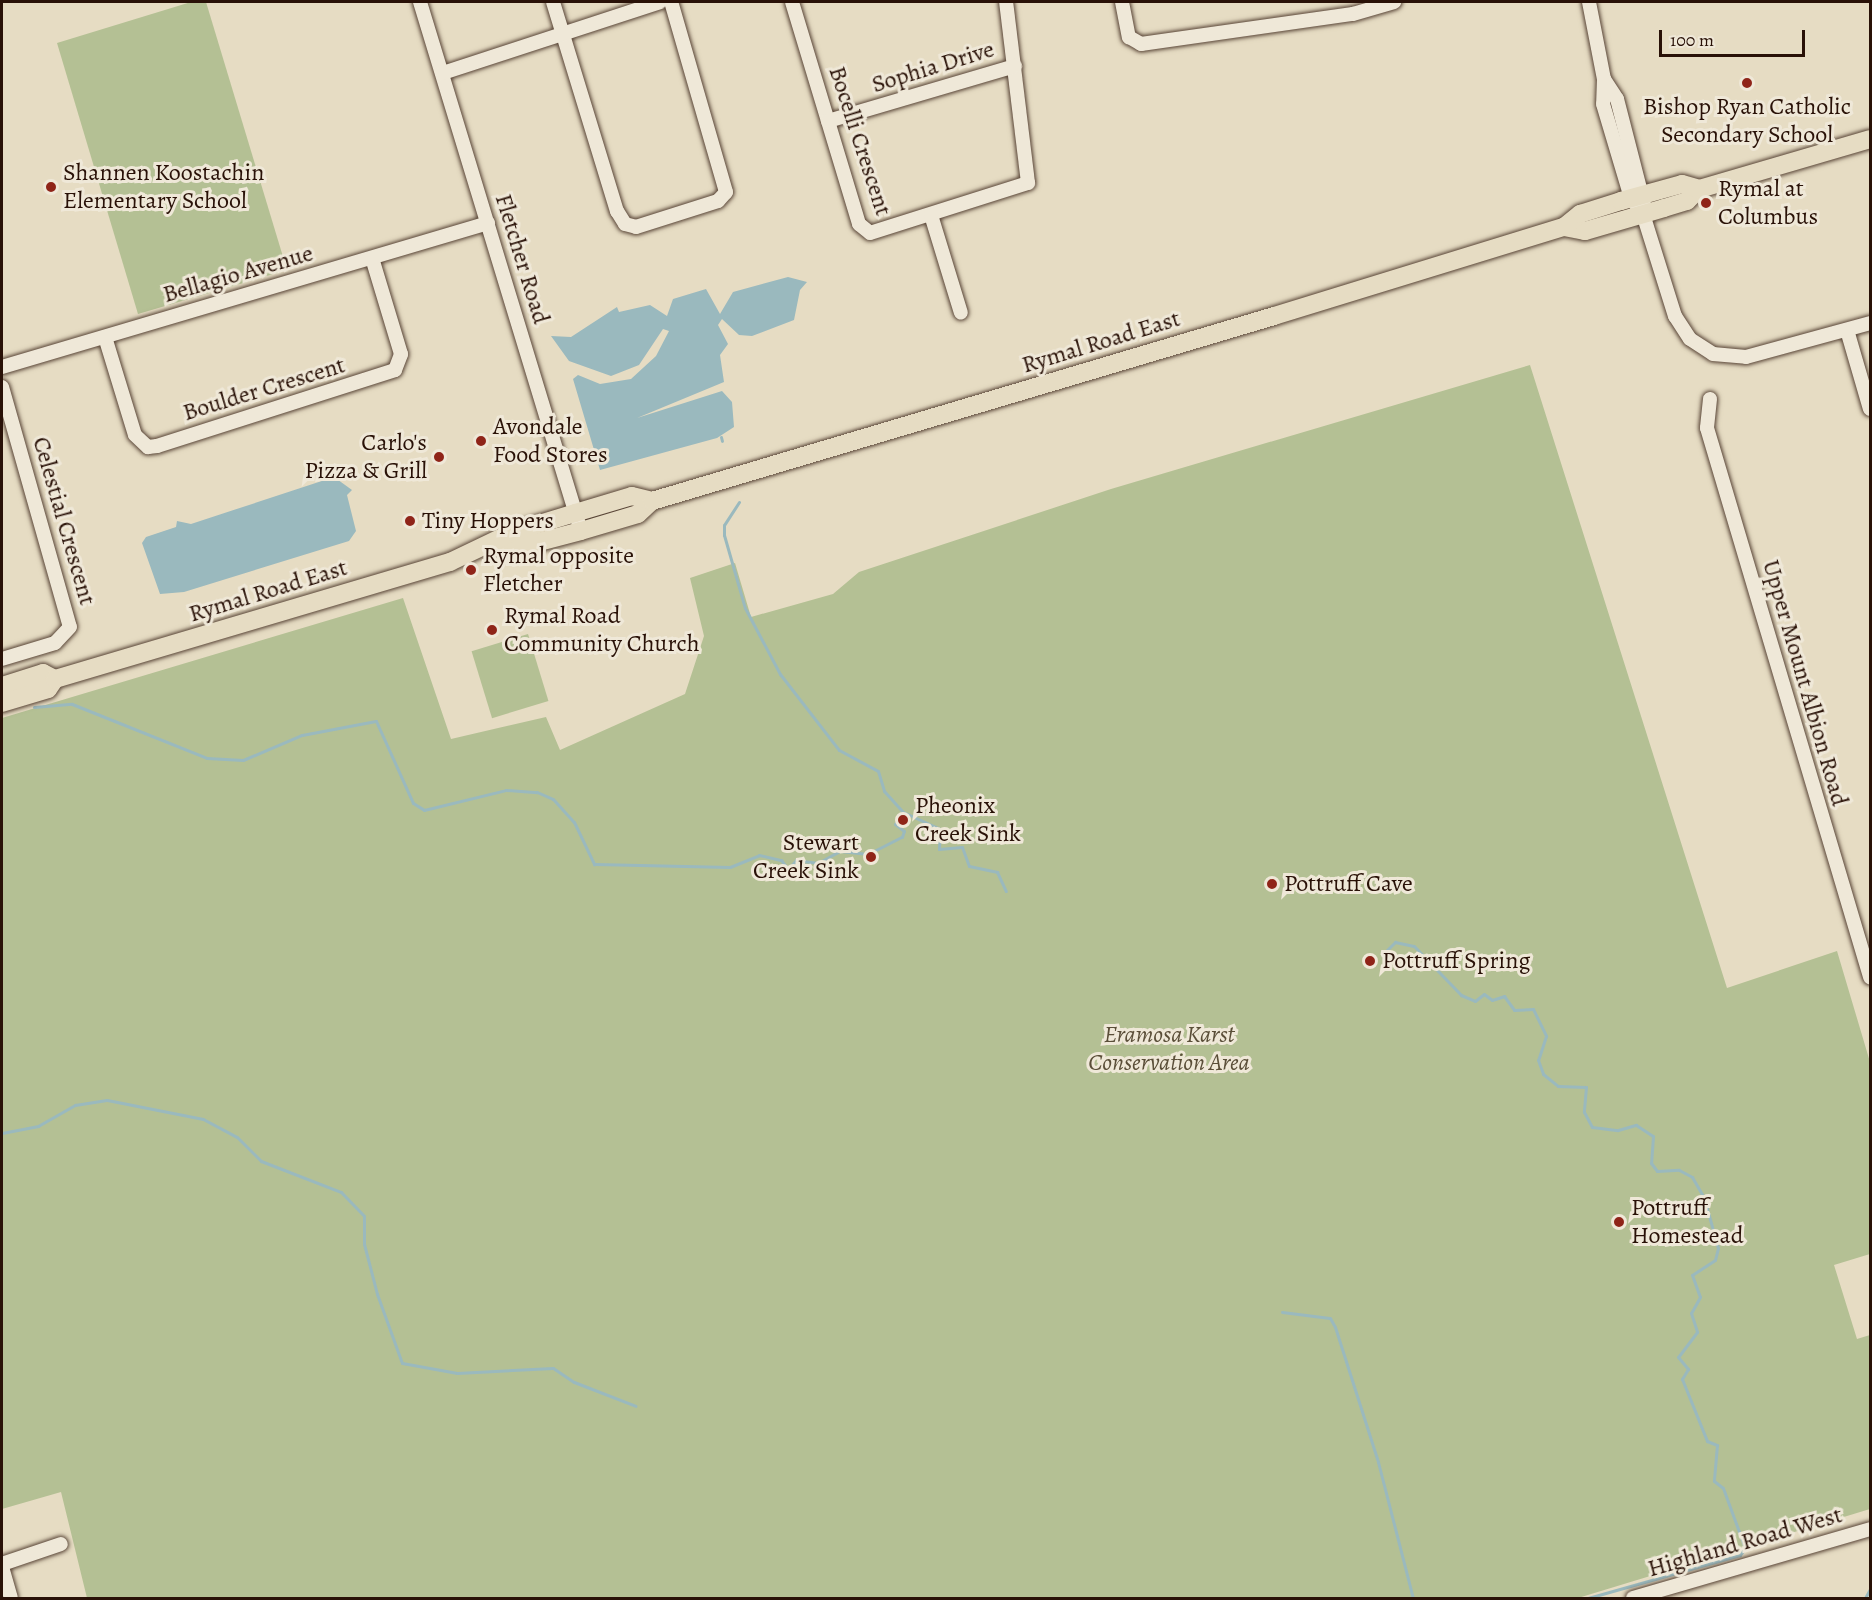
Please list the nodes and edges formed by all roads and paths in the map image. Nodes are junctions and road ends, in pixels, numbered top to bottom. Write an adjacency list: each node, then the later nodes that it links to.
1 (420, 2): 12 (street, Fletcher Road)
2 (553, 2): 10 (street)
3 (660, 2): 10 (street)
4 (670, 2): 10 (street)
5 (792, 2): 13 (street, Bocelli Crescent)
6 (1006, 2): 11 (street, Bocelli Crescent)
7 (1122, 2): 8 (street)
8 (1394, 2)
9 (1588, 2): 16 (street)
10 (564, 34): 12 (street)
11 (1015, 66): 13 (street, Sophia Drive); 18 (street, Bocelli Crescent)
12 (442, 73): 19 (street, Fletcher Road)
13 (828, 121): 18 (street, Bocelli Crescent)
14 (1870, 139): 15 (main road, Rymal Road East)
15 (1699, 189): 16 (main road, Rymal Road East); 17 (main road, Rymal Road East)
16 (1638, 196): 17 (street); 20 (main road, Rymal Road East)
17 (1643, 214): 20 (main road, Rymal Road East); 24 (street)
18 (931, 215): 22 (street)
19 (488, 223): 21 (street, Bellagio Avenue); 30 (street, Fletcher Road)
20 (1564, 227): 30 (main road, Rymal Road East)
21 (372, 258): 25 (street, Bellagio Avenue); 25 (street, Boulder Crescent)
22 (961, 312)
23 (1870, 323): 24 (street)
24 (1847, 330): 29 (street)
25 (105, 337): 26 (street, Bellagio Avenue)
26 (2, 367)
27 (2, 387): 31 (street, Celestial Crescent)
28 (1710, 399): 35 (street, Upper Mount Albion Road)
29 (1870, 409)
30 (578, 522): 32 (main road, Rymal Road East)
31 (2, 659)
32 (55, 679): 33 (main road, Rymal Road East); 34 (main road, Rymal Road East)
33 (2, 686)
34 (2, 703)
35 (1870, 977)
36 (1870, 1529): 40 (street, Highland Road West)
37 (61, 1544): 38 (street)
38 (2, 1565): 39 (street)
39 (11, 1599)
40 (1633, 1599)

